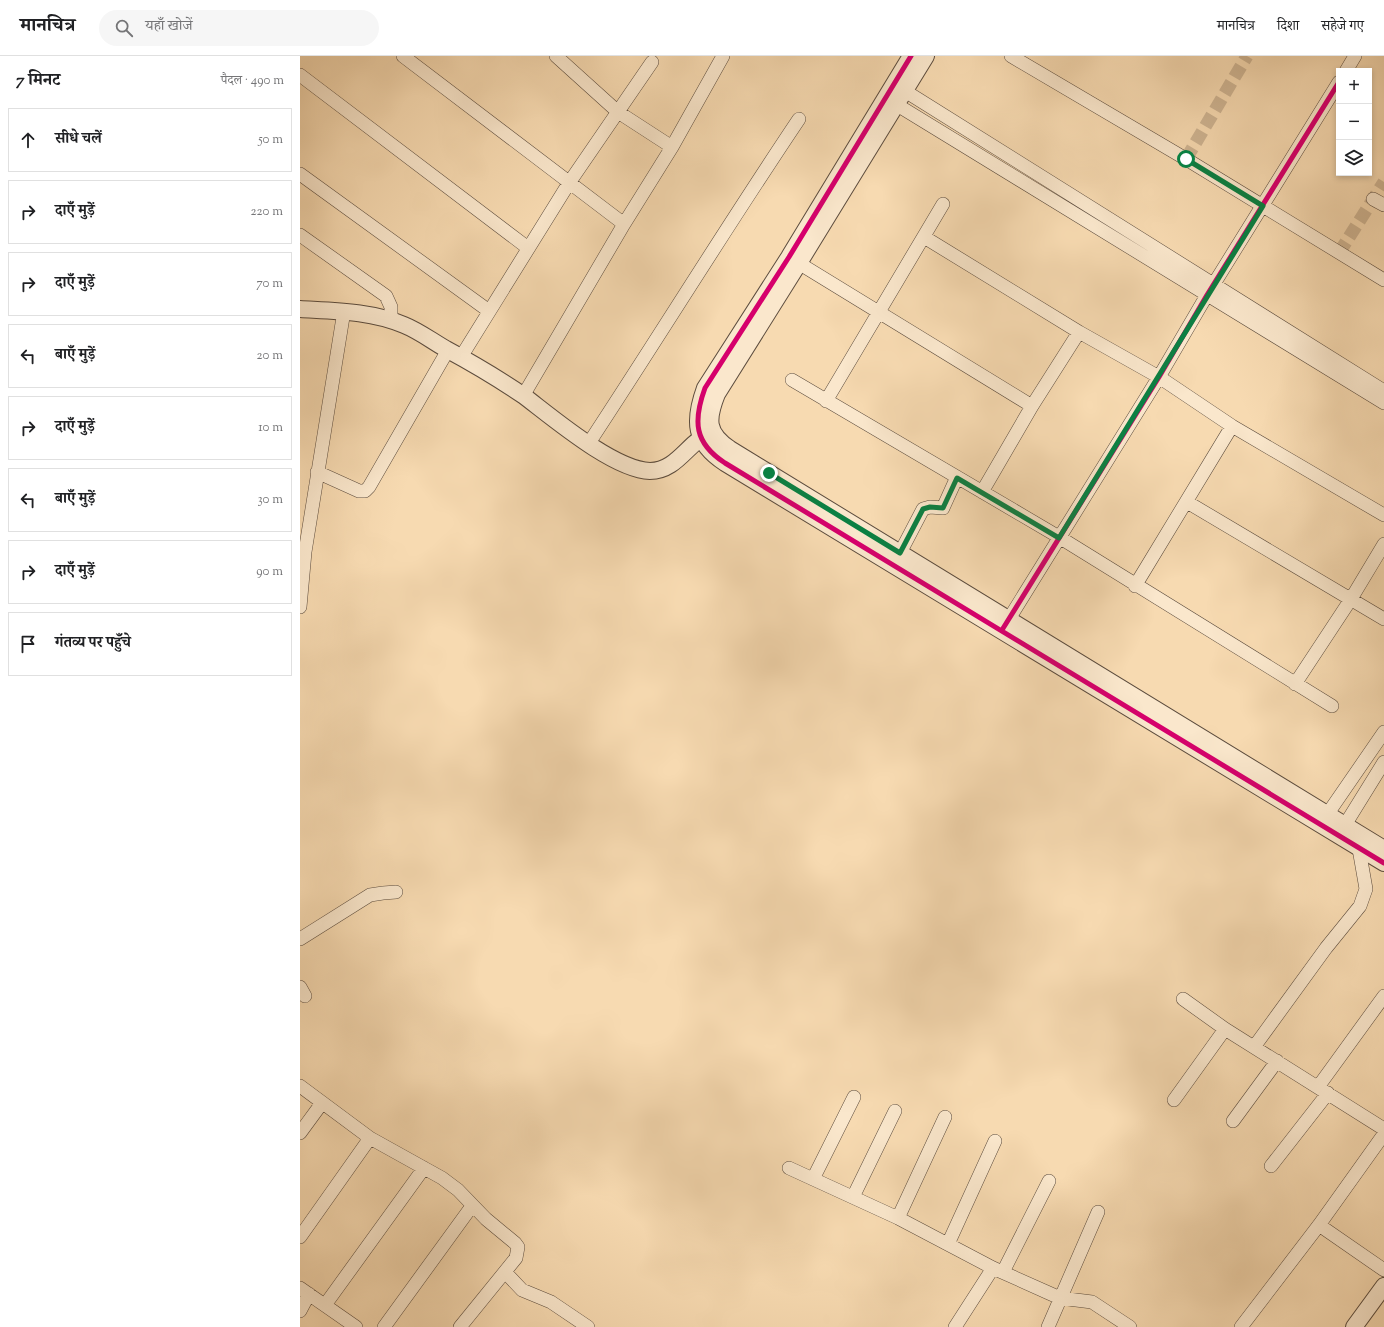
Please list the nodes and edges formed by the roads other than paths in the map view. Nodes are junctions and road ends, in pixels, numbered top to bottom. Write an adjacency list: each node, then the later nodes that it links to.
1 (403, 56): 19 (street)
2 (556, 56): 15 (street)
3 (723, 56): 17 (street)
4 (911, 56): 12 (street)
5 (926, 56): 12 (street)
6 (1011, 56): 8 (street)
7 (1355, 56): 10 (street)
8 (1032, 61): 21 (street)
9 (652, 62): 15 (street)
10 (1348, 68)
11 (300, 75): 25 (street)
12 (900, 87): 14 (street); 28 (street)
13 (1336, 87): 21 (street)
14 (891, 101): 26 (street); 28 (street)
15 (618, 112): 17 (street); 19 (street)
16 (799, 119): 45 (street)
17 (672, 147): 22 (street)
18 (300, 174): 31 (street)
19 (569, 183): 22 (street); 25 (street)
20 (943, 204): 24 (street)
21 (1263, 206): 27 (street); 28 (street)
22 (624, 224): 39 (street)
23 (300, 235): 33 (street)
24 (924, 237): 32 (street); 34 (street)
25 (528, 248): 31 (street)
26 (794, 260): 32 (street); 44 (street)
27 (1384, 280)
28 (1211, 290): 36 (street); 38 (street); 41 (street)
29 (300, 309): 30 (street)
30 (344, 311): 33 (street); 46 (street)
31 (489, 311): 35 (street)
32 (879, 311): 40 (street); 42 (street)
33 (391, 320): 35 (street)
34 (1079, 332): 36 (street); 42 (street)
35 (454, 353): 39 (street); 46 (street)
36 (1159, 377): 43 (street); 51 (street)
37 (792, 380): 40 (street)
38 (1384, 391)
39 (523, 396): 45 (street)
40 (826, 401): 47 (street)
41 (1384, 402)
42 (1032, 406): 48 (street)
43 (1232, 426): 49 (street); 50 (street)
44 (706, 435): 45 (street); 53 (street); 58 (street)
45 (589, 443)
46 (317, 472): 56 (street)
47 (957, 478): 48 (street); 53 (street)
48 (982, 492): 51 (street)
49 (1188, 502): 54 (street); 55 (street)
50 (1384, 515)
51 (1059, 538): 54 (street); 58 (street)
52 (1384, 544): 55 (street)
53 (900, 553): 58 (street)
54 (1135, 586): 59 (street)
55 (1351, 599): 57 (street); 59 (street)
56 (300, 607)
57 (1384, 618)
58 (1005, 625): 63 (street)
59 (1295, 684): 60 (street)
60 (1332, 706)
61 (1384, 732): 63 (street)
62 (1384, 762): 64 (street)
63 (1325, 819): 64 (street)
64 (1342, 830): 65 (street)
65 (1362, 843): 66 (street); 67 (street); 73 (street)
66 (1384, 849)
67 (1384, 863)
68 (396, 892): 69 (street)
69 (300, 939)
70 (1384, 996): 76 (street)
71 (1183, 999): 72 (street)
72 (1226, 1028): 73 (street); 78 (street)
73 (1254, 1047): 74 (street)
74 (1277, 1061): 76 (street); 82 (street)
75 (300, 1086): 79 (street)
76 (1323, 1090): 83 (street); 88 (street)
77 (854, 1097): 91 (street)
78 (1174, 1100)
79 (322, 1103): 84 (street); 86 (street)
80 (895, 1111): 93 (street)
81 (946, 1117): 96 (street)
82 (1233, 1121)
83 (1384, 1129)
84 (300, 1133)
85 (1384, 1134): 97 (street)
86 (370, 1138): 89 (street); 98 (street)
87 (995, 1141): 99 (street)
88 (1271, 1166)
89 (424, 1168): 94 (street); 106 (street)
90 (789, 1168): 91 (street)
91 (813, 1179): 93 (street)
92 (1049, 1181): 100 (street)
93 (853, 1198): 96 (street)
94 (472, 1206): 102 (street); 110 (street)
95 (1098, 1212): 105 (street)
96 (898, 1218): 99 (street)
97 (1319, 1225): 101 (street); 115 (street)
98 (300, 1237)
99 (948, 1244): 100 (street)
100 (998, 1270): 105 (street); 112 (street)
101 (1384, 1270)
102 (505, 1272): 108 (street); 111 (street)
103 (1384, 1286): 116 (street)
104 (304, 1291): 106 (street); 107 (street)
105 (1060, 1298): 113 (street); 114 (street)
106 (325, 1305): 109 (street)
107 (300, 1311)
108 (462, 1326)
109 (356, 1327)
110 (384, 1327)
111 (588, 1327)
112 (955, 1327)
113 (1048, 1327)
114 (1130, 1327)
115 (1241, 1327)
116 (1354, 1327)

